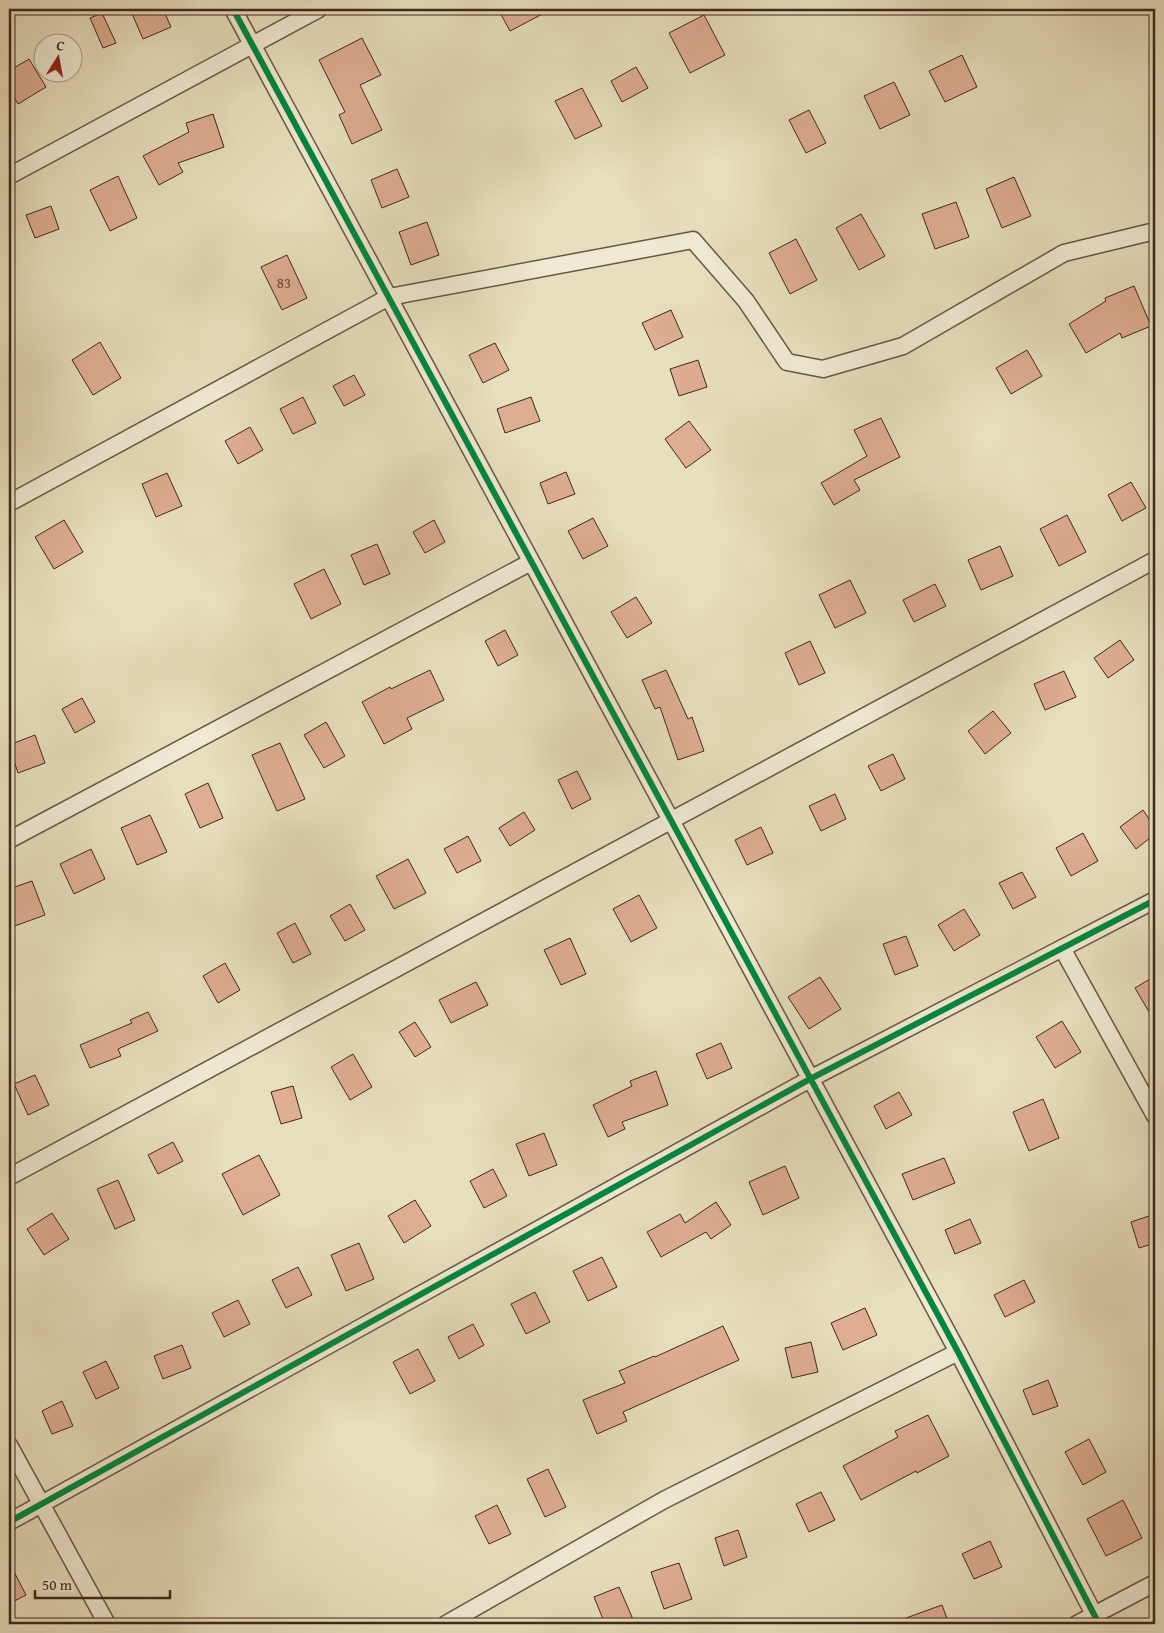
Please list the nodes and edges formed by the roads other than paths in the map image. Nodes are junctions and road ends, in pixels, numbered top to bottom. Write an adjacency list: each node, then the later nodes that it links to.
1 (233, 9): 3 (street)
2 (319, 9): 3 (street)
3 (253, 45): 4 (street); 6 (street)
4 (9, 176)
5 (1155, 231): 6 (street)
6 (389, 297): 7 (street); 9 (street)
7 (9, 503)
8 (1155, 560): 10 (street)
9 (532, 562): 10 (street); 11 (street)
10 (671, 820): 14 (street); 16 (street)
11 (9, 840)
12 (1155, 900): 13 (street)
13 (1062, 948): 14 (street); 15 (street)
14 (810, 1079): 17 (street); 19 (street)
15 (1155, 1116)
16 (9, 1176)
17 (958, 1352): 22 (street); 24 (street)
18 (9, 1445): 19 (street)
19 (41, 1504): 20 (street); 23 (street)
20 (9, 1522)
21 (1155, 1583): 22 (street)
22 (1096, 1620): 25 (street)
23 (107, 1624)
24 (446, 1624)
25 (1078, 1624)

